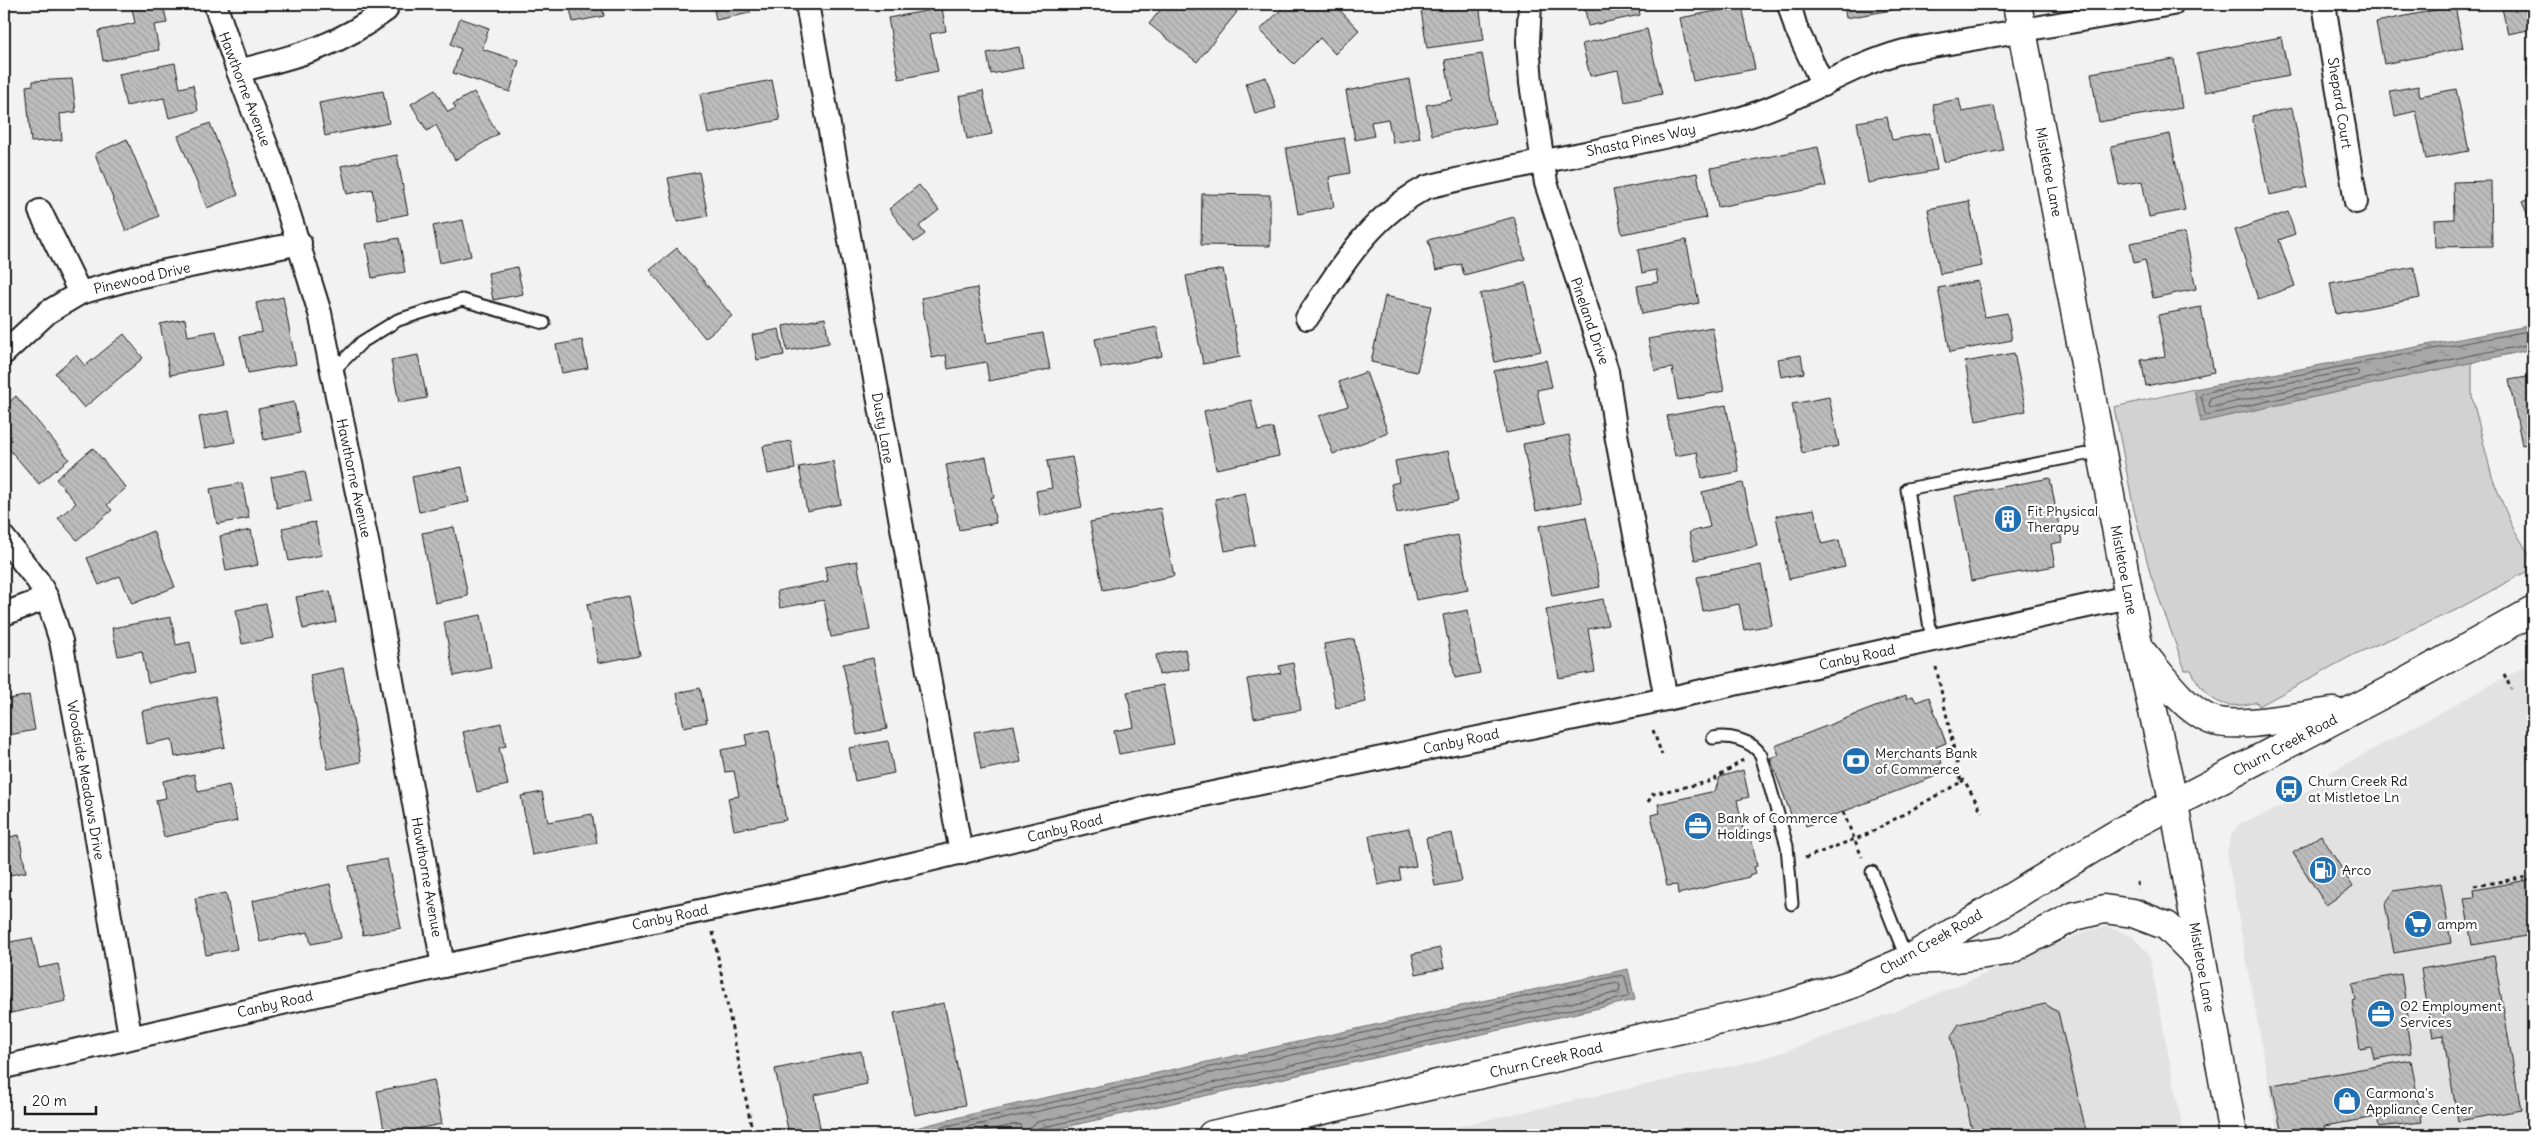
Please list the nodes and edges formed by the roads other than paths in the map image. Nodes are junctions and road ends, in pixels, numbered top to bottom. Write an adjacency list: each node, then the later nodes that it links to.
1 (215, 4): 10 (street, Hawthorne Avenue)
2 (806, 4): 33 (street, Dusty Lane)
3 (1530, 4): 12 (street, Pineland Drive)
4 (1788, 4): 11 (street)
5 (2017, 4): 9 (main road, Mistletoe Lane)
6 (2172, 4): 9 (street, Shasta Pines Way)
7 (2324, 4): 13 (street, Shepard Court)
8 (386, 10): 10 (street)
9 (2022, 31): 11 (street, Shasta Pines Way); 21 (main road, Mistletoe Lane)
10 (238, 71): 15 (street, Hawthorne Avenue)
11 (1823, 85): 12 (street, Shasta Pines Way)
12 (1542, 162): 17 (street, Shasta Pines Way); 29 (street, Pineland Drive)
13 (2356, 202)
14 (40, 211): 16 (street)
15 (300, 243): 16 (street, Pinewood Drive); 20 (street, Hawthorne Avenue)
16 (80, 293): 19 (street, Pinewood Drive)
17 (1307, 318)
18 (544, 323): 20 (lane)
19 (4, 352)
20 (332, 372): 38 (street, Hawthorne Avenue)
21 (2102, 451): 23 (main road, Mistletoe Lane); 27 (lane)
22 (4, 538): 24 (street, Woodside Meadows Drive)
23 (2128, 597): 27 (street, Canby Road); 28 (main road, Mistletoe Lane)
24 (47, 598): 26 (street); 39 (street, Woodside Meadows Drive)
25 (2533, 611): 30 (main road, Churn Creek Road)
26 (4, 614)
27 (1932, 640): 29 (street, Canby Road)
28 (2138, 649): 30 (main road); 32 (main road, Mistletoe Lane)
29 (1666, 699): 33 (street, Canby Road)
30 (2350, 710): 32 (main road, Churn Creek Road)
31 (1713, 738): 35 (lane)
32 (2174, 804): 36 (main road, Mistletoe Lane); 37 (main road, Churn Creek Road)
33 (961, 853): 38 (street, Canby Road)
34 (1872, 872): 37 (lane)
35 (1792, 904)
36 (2200, 959): 37 (main road); 42 (main road, Mistletoe Lane)
37 (1907, 960): 41 (main road, Churn Creek Road)
38 (443, 966): 39 (street, Canby Road)
39 (130, 1036): 40 (street, Canby Road)
40 (4, 1067)
41 (1212, 1135)
42 (2233, 1135)

